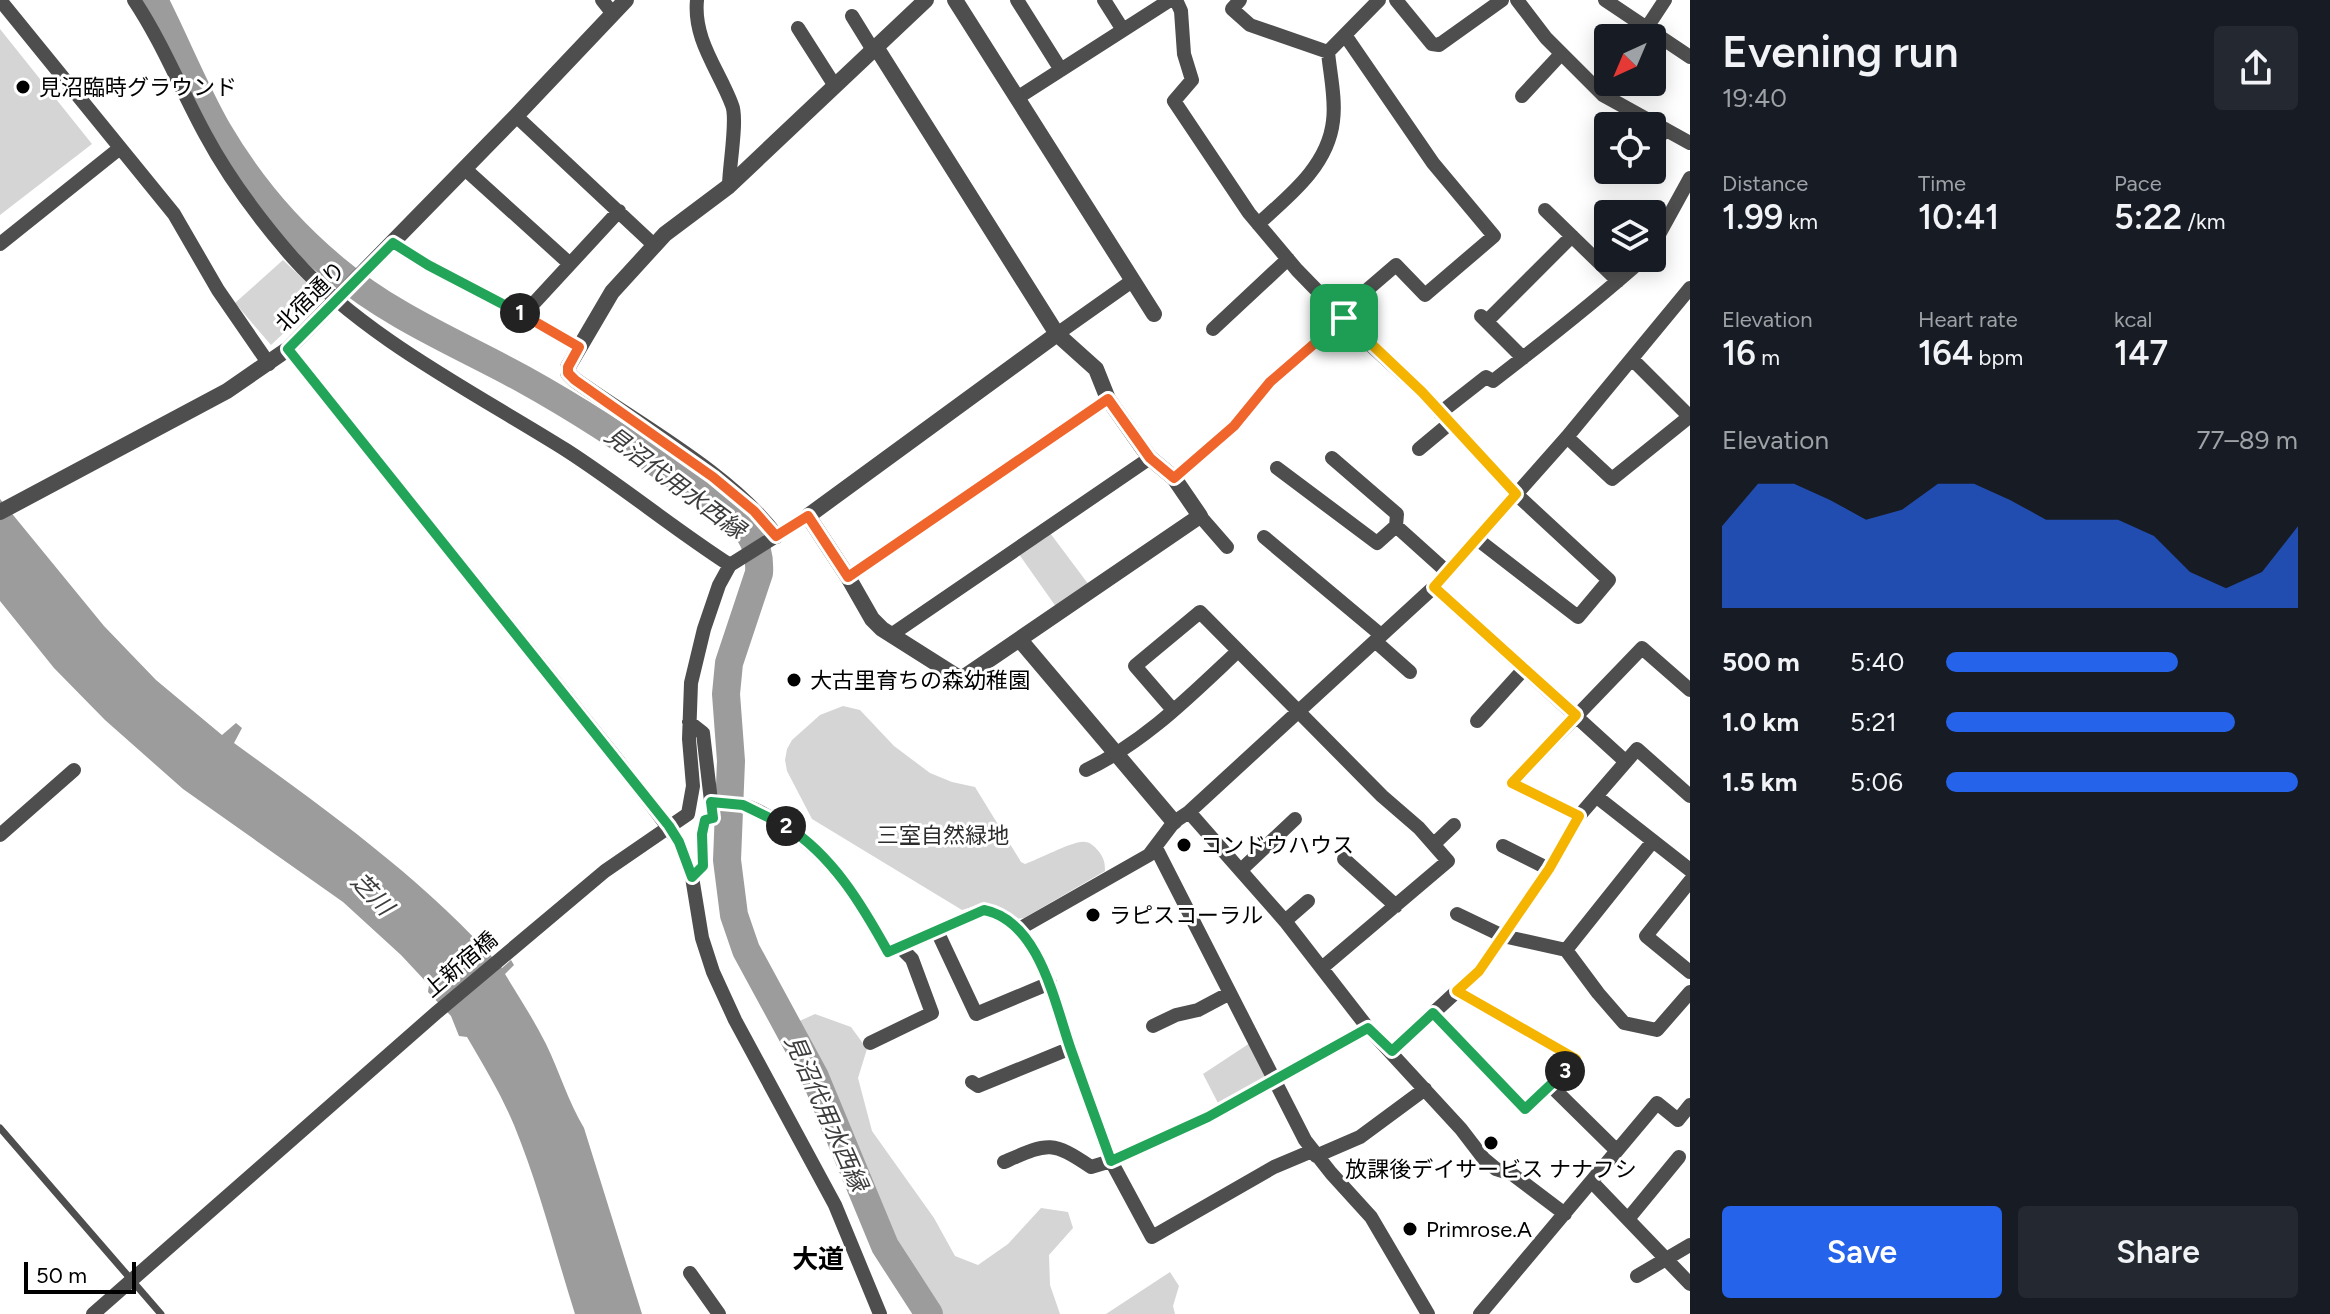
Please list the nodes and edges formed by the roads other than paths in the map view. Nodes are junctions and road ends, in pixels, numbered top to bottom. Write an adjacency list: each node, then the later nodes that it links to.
1 (0, 0): 41 (street)
2 (134, 0): 59 (street)
3 (602, 0): 19 (street)
4 (626, 0): 19 (street, 北宿通り)
5 (697, 0): 44 (street)
6 (926, 0): 27 (street)
7 (955, 0): 36 (street)
8 (1017, 0): 31 (street)
9 (1104, 0): 24 (street)
10 (1173, 0): 24 (street); 48 (street)
11 (1240, 0): 28 (street)
12 (1379, 0): 18 (street)
13 (1396, 0): 14 (street)
14 (1502, 0)
15 (1517, 0): 29 (street)
16 (1605, 0): 21 (street)
17 (1665, 0): 22 (street)
18 (1361, 6): 25 (street)
19 (613, 14): 38 (street, 北宿通り)
20 (852, 16): 27 (street)
21 (1633, 24)
22 (1649, 24)
23 (798, 28): 33 (street)
24 (1123, 30): 31 (street)
25 (1345, 35): 28 (street); 62 (street)
26 (1666, 45): 30 (street)
27 (874, 48): 33 (street); 64 (street)
28 (1328, 52): 48 (street)
29 (1561, 54): 32 (street); 34 (street)
30 (1690, 57)
31 (1061, 70): 36 (street)
32 (1594, 78)
33 (835, 86): 44 (street)
34 (1522, 96)
35 (1618, 96): 37 (street)
36 (1017, 98): 56 (street)
37 (1641, 112)
38 (516, 116): 42 (street, 北宿通り); 46 (street)
39 (1666, 130): 40 (street)
40 (1690, 143)
41 (120, 148): 51 (street); 69 (street)
42 (465, 169): 50 (street, 北宿通り); 54 (street)
43 (1690, 178): 47 (street)
44 (729, 186): 52 (street)
45 (1545, 210): 49 (street)
46 (619, 211): 52 (street); 54 (street)
47 (1666, 222)
48 (1258, 224): 53 (street)
49 (1572, 236): 57 (street); 67 (street)
50 (393, 243): 59 (street, 北宿通り); 61 (street)
51 (0, 244)
52 (655, 246): 65 (street)
53 (1288, 259): 62 (street); 63 (street)
54 (570, 264): 61 (street)
55 (1628, 272): 57 (street)
56 (1132, 281): 60 (street); 64 (street)
57 (1618, 281): 67 (street)
58 (1690, 288): 68 (street)
59 (340, 296): 66 (street, 北宿通り); 88 (street)
60 (1154, 314)
61 (523, 315): 65 (street)
62 (1341, 316): 72 (street); 78 (street)
63 (1213, 329)
64 (1057, 334): 70 (street); 81 (street)
65 (579, 347): 85 (street)
66 (288, 349): 69 (street, 北宿通り); 116 (street)
67 (1523, 358): 72 (street)
68 (1633, 360): 71 (street); 73 (street)
69 (269, 364): 80 (street, 北宿通り)
70 (1108, 399): 75 (street); 90 (street)
71 (1690, 417): 73 (street)
72 (1445, 418): 74 (street); 79 (street)
73 (1567, 437): 79 (street)
74 (1419, 449)
75 (1150, 458): 78 (street); 92 (street)
76 (1332, 458): 83 (street)
77 (1277, 468): 83 (street)
78 (1174, 478): 82 (street)
79 (1516, 494): 86 (street); 86 (street)
80 (0, 512)
81 (808, 516): 85 (street); 90 (street)
82 (1200, 516): 87 (street); 94 (street)
83 (1396, 526): 89 (street)
84 (1264, 537): 93 (street)
85 (773, 539): 88 (street)
86 (1477, 539): 89 (street)
87 (1227, 547)
88 (736, 561): 103 (street, 上新宿橋)
89 (1446, 571): 91 (street)
90 (848, 577): 92 (street)
91 (1434, 587): 93 (street); 96 (street)
92 (891, 635): 94 (street)
93 (1378, 638): 97 (street); 100 (street)
94 (1020, 640): 104 (street)
95 (1238, 651): 99 (street); 99 (street); 100 (street)
96 (1525, 668): 101 (street); 102 (street)
97 (1410, 672)
98 (1690, 690): 101 (street)
99 (1173, 710): 104 (street)
100 (1300, 712): 111 (street); 119 (street)
101 (1576, 715): 105 (street); 112 (street)
102 (1477, 721)
103 (689, 722): 110 (street); 116 (street, 上新宿橋)
104 (1117, 755): 107 (street); 114 (street)
105 (1625, 761): 108 (street); 109 (street)
106 (74, 770): 117 (street)
107 (1086, 770)
108 (1690, 796)
109 (1597, 797): 112 (street); 118 (street)
110 (711, 802): 126 (street); 135 (street)
111 (1189, 812): 114 (street); 124 (street)
112 (1579, 816): 123 (street)
113 (1295, 819): 124 (street)
114 (1174, 822): 121 (street)
115 (1454, 825): 119 (street)
116 (669, 826): 126 (street); 167 (street, 上新宿橋)
117 (0, 835)
118 (1653, 841): 125 (street); 136 (street)
119 (1434, 844): 129 (street)
120 (1503, 846): 123 (street)
121 (1156, 848): 132 (street); 142 (street)
122 (1344, 859): 129 (street)
123 (1549, 869): 134 (street)
124 (1241, 870): 131 (street)
125 (1690, 870)
126 (692, 877): 172 (street)
127 (1690, 881): 138 (street)
128 (1308, 901): 131 (street)
129 (1396, 906): 137 (street)
130 (1457, 914): 134 (street)
131 (1285, 921): 137 (street)
132 (1019, 929): 133 (street); 139 (street)
133 (937, 931): 135 (street); 139 (street)
134 (1503, 936): 136 (street); 140 (street)
135 (900, 947): 146 (street)
136 (1566, 950): 141 (street)
137 (1323, 967): 145 (street)
138 (1690, 972)
139 (1050, 983): 147 (street)
140 (1457, 991): 143 (street); 151 (street)
141 (1690, 992)
142 (1230, 993): 144 (street); 149 (street)
143 (1433, 1013): 148 (street); 151 (street)
144 (1153, 1026)
145 (1368, 1028): 148 (street); 149 (street)
146 (870, 1043)
147 (1071, 1048): 150 (street); 158 (street)
148 (1392, 1051): 152 (street)
149 (1275, 1080): 156 (street); 158 (street)
150 (972, 1082)
151 (1550, 1085): 155 (street)
152 (1425, 1089): 156 (street); 161 (street)
153 (1690, 1105): 155 (street)
154 (0, 1128): 167 (lane)
155 (1616, 1150): 160 (street)
156 (1314, 1153): 158 (street); 173 (street)
157 (1679, 1157): 162 (street)
158 (1111, 1161): 159 (street)
159 (1004, 1162)
160 (1592, 1182): 161 (street); 162 (street)
161 (1565, 1214): 174 (street)
162 (1628, 1219): 164 (street)
163 (1690, 1245): 164 (street)
164 (1666, 1258): 166 (street); 168 (street)
165 (690, 1273): 171 (street)
166 (1637, 1276)
167 (131, 1280): 169 (street, 上新宿橋); 170 (lane)
168 (1690, 1284)
169 (93, 1314)
170 (161, 1314)
171 (719, 1314)
172 (880, 1314)
173 (1428, 1314)
174 (1480, 1314)

